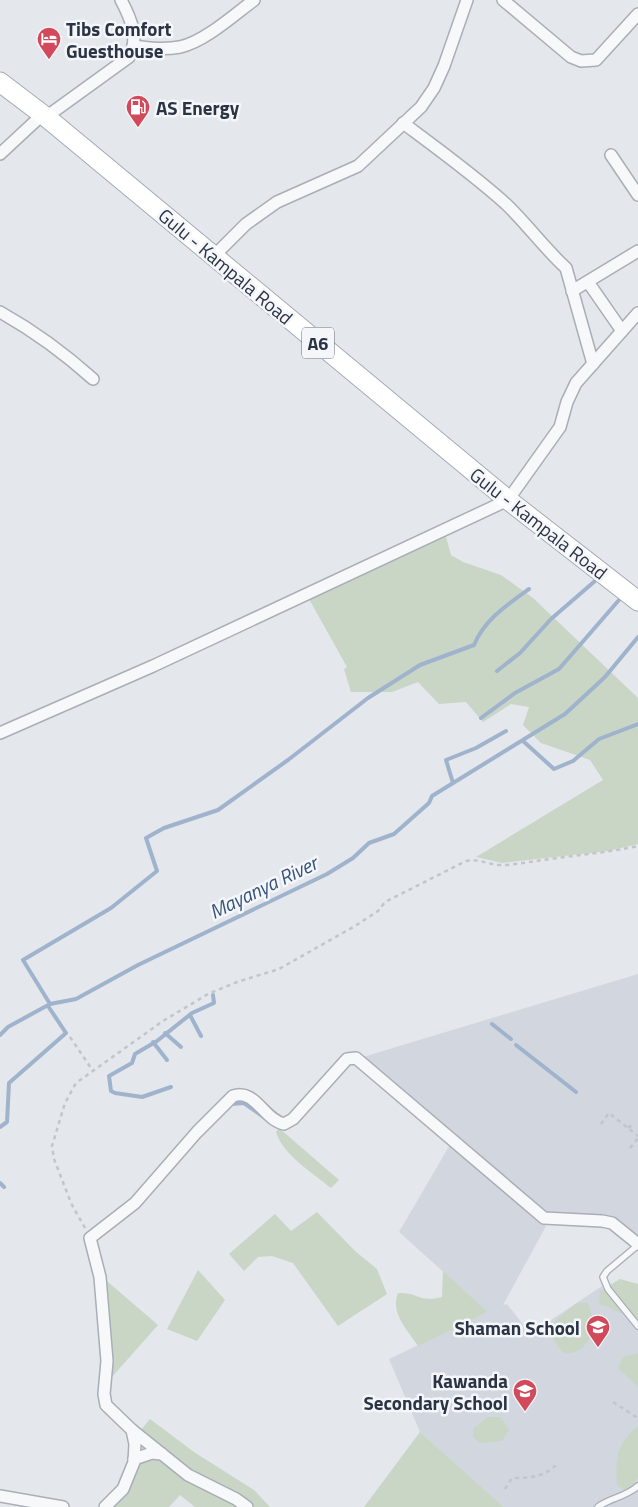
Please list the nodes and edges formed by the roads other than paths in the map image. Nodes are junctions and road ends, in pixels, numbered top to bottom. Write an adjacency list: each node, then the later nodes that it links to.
1 (121, 0): 6 (street)
2 (254, 0): 6 (street)
3 (467, 0): 9 (street)
4 (503, 0): 5 (street)
5 (638, 14)
6 (134, 46): 8 (street)
7 (0, 82): 8 (main road, Gulu - Kampala Road / A6)
8 (44, 116): 10 (street); 14 (main road, Gulu - Kampala Road / A6)
9 (403, 124): 14 (street); 16 (street)
10 (0, 154)
11 (610, 155): 12 (street)
12 (638, 195)
13 (638, 251): 15 (street)
14 (214, 256): 22 (main road, Gulu - Kampala Road / A6)
15 (588, 282): 16 (street); 19 (street)
16 (572, 291): 20 (street)
17 (0, 312): 21 (street)
18 (638, 313): 19 (street)
19 (622, 331): 20 (street)
20 (593, 364): 22 (street)
21 (93, 379)
22 (508, 500): 23 (main road, Gulu - Kampala Road / A6); 24 (street)
23 (638, 601)
24 (0, 733)
25 (638, 1245): 26 (lane); 27 (street)
26 (638, 1326)
27 (132, 1430): 28 (street); 29 (street)
28 (162, 1454): 29 (street); 34 (street)
29 (134, 1460): 33 (street)
30 (638, 1486): 35 (lane)
31 (0, 1496): 32 (street)
32 (63, 1507)
33 (105, 1507)
34 (247, 1507)
35 (598, 1507)

